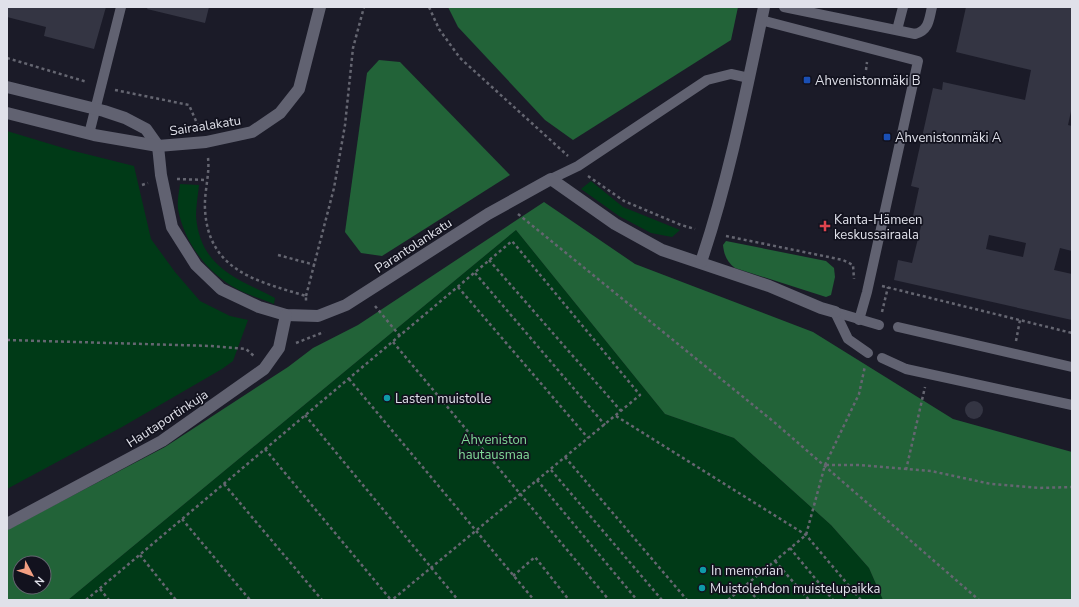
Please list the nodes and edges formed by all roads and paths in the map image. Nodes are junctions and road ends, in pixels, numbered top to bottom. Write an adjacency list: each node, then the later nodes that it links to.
1 (121, 7): 13 (lane)
2 (320, 7): 16 (street, Sairaalakatu)
3 (364, 7): 24 (path)
4 (429, 7): 17 (path)
5 (764, 7): 9 (street)
6 (784, 7): 10 (lane)
7 (903, 7): 10 (lane)
8 (932, 7): 10 (lane)
9 (761, 20): 11 (street); 27 (lane)
10 (897, 30)
11 (749, 78): 18 (lane); 23 (street)
12 (7, 87): 13 (street, Sairaalakatu)
13 (95, 109): 15 (lane); 16 (street, Sairaalakatu)
14 (7, 113): 15 (street, Sairaalakatu)
15 (89, 134): 16 (street, Sairaalakatu)
16 (158, 146): 32 (street, Sairaalakatu)
17 (571, 159)
18 (551, 179): 23 (street); 33 (street, Parantolankatu)
19 (205, 210): 29 (path)
20 (518, 214): 56 (path)
21 (278, 254): 24 (path)
22 (489, 260): 26 (path); 49 (path); 49 (path)
23 (701, 262): 31 (street)
24 (315, 265): 29 (path)
25 (853, 265): 27 (path)
26 (475, 273): 28 (path); 52 (path)
27 (870, 279): 34 (lane); 37 (path)
28 (458, 286): 38 (path); 53 (path)
29 (306, 296): 33 (path)
30 (375, 306): 38 (path)
31 (835, 312): 34 (lane); 42 (lane)
32 (286, 315): 33 (street, Parantolankatu); 45 (street, Hautaportinkuja)
33 (306, 316): 39 (path)
34 (859, 320): 35 (lane)
35 (879, 325)
36 (898, 327): 44 (lane)
37 (1072, 332)
38 (400, 336): 41 (path)
39 (310, 338)
40 (7, 340): 45 (path)
41 (393, 342): 47 (path); 62 (path)
42 (868, 353): 56 (path)
43 (882, 358): 46 (lane)
44 (1072, 367)
45 (264, 369): 64 (street, Hautaportinkuja)
46 (928, 374): 48 (lane); 58 (path)
47 (349, 379): 50 (path); 65 (path)
48 (1072, 405)
49 (621, 411): 51 (path)
50 (305, 415): 54 (path); 70 (path)
51 (616, 416): 52 (path); 66 (path)
52 (605, 425): 53 (path)
53 (588, 438): 55 (path)
54 (265, 449): 60 (path); 80 (path)
55 (566, 457): 57 (path); 87 (path)
56 (825, 465): 58 (path); 66 (path); 92 (path)
57 (551, 470): 59 (path); 86 (path)
58 (906, 470): 61 (path)
59 (538, 480): 62 (path); 85 (path)
60 (224, 484): 63 (path); 79 (path)
61 (1072, 487)
62 (520, 494): 65 (path); 84 (path)
63 (182, 519): 68 (path); 78 (path)
64 (7, 524)
65 (476, 531): 70 (path); 71 (path)
66 (806, 535): 67 (path); 91 (path)
67 (790, 548): 69 (path); 90 (path)
68 (140, 555): 73 (path); 77 (path)
69 (775, 561): 72 (path); 89 (path)
70 (431, 568): 80 (path); 81 (path)
71 (513, 576): 82 (path); 83 (path)
72 (746, 586): 74 (path); 88 (path)
73 (100, 589): 75 (path); 76 (path)
74 (729, 599)
75 (86, 600)
76 (109, 600)
77 (176, 600)
78 (250, 600)
79 (322, 600)
80 (392, 600)
81 (458, 600)
82 (534, 600)
83 (569, 600)
84 (609, 600)
85 (637, 600)
86 (662, 600)
87 (687, 600)
88 (758, 600)
89 (809, 600)
90 (834, 600)
91 (861, 600)
92 (979, 600)

